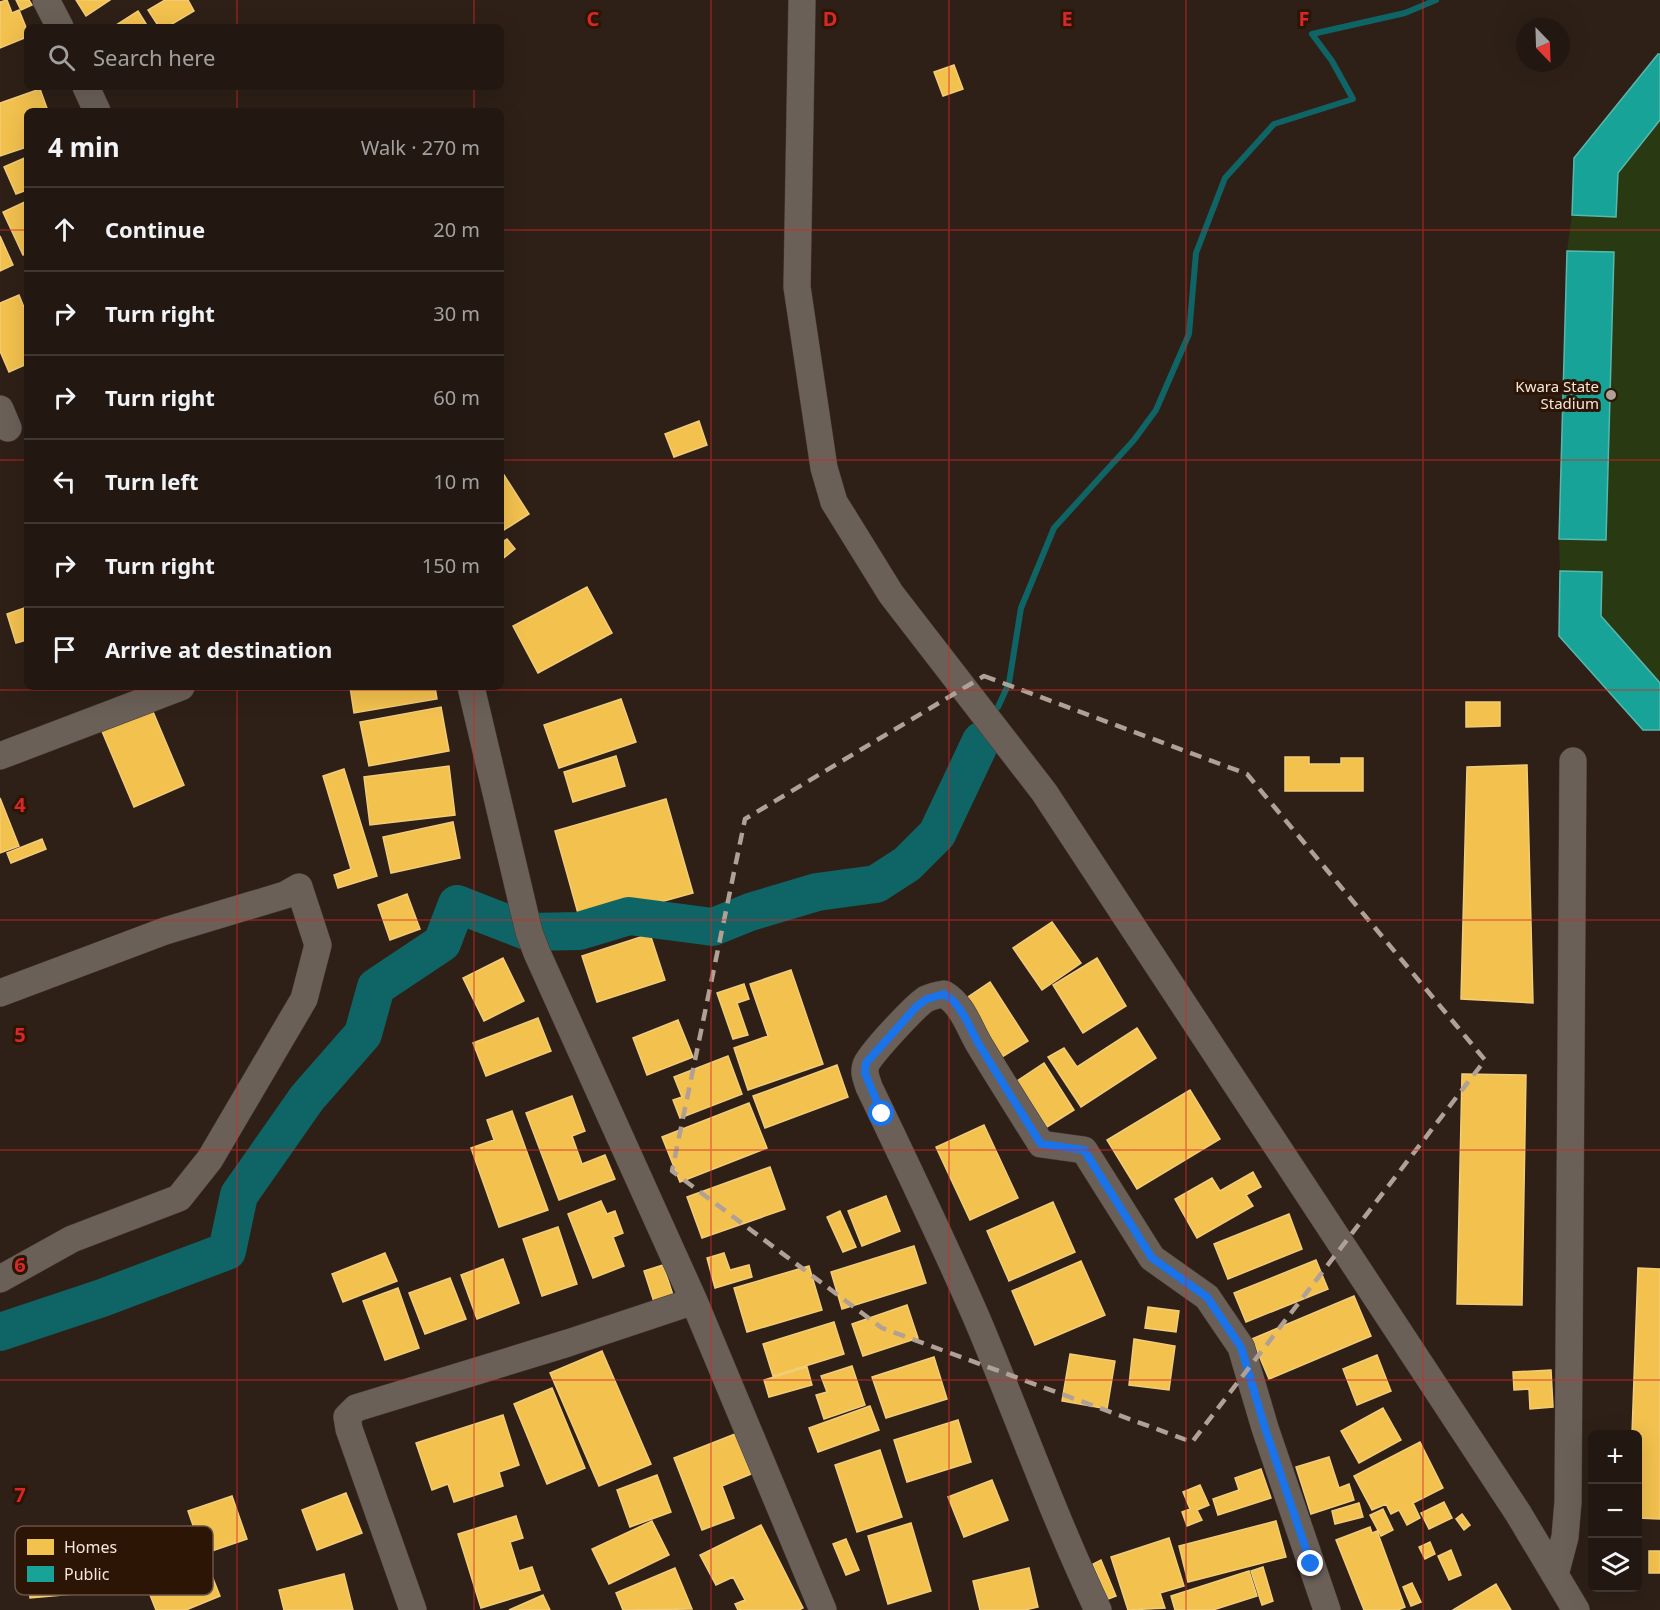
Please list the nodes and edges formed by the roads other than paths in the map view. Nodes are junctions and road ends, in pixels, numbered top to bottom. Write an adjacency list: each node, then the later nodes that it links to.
1 (46, 0): 3 (street)
2 (802, 0): 13 (street)
3 (58, 24)
4 (87, 90): 5 (street)
5 (96, 108)
6 (173, 690): 8 (street)
7 (472, 690): 12 (street)
8 (0, 756)
9 (1573, 761): 13 (street)
10 (0, 993): 11 (street)
11 (0, 1279)
12 (694, 1301): 14 (street); 15 (street)
13 (1555, 1575): 18 (street)
14 (413, 1610)
15 (823, 1610)
16 (1098, 1610): 17 (street)
17 (1327, 1610)
18 (1576, 1610)

